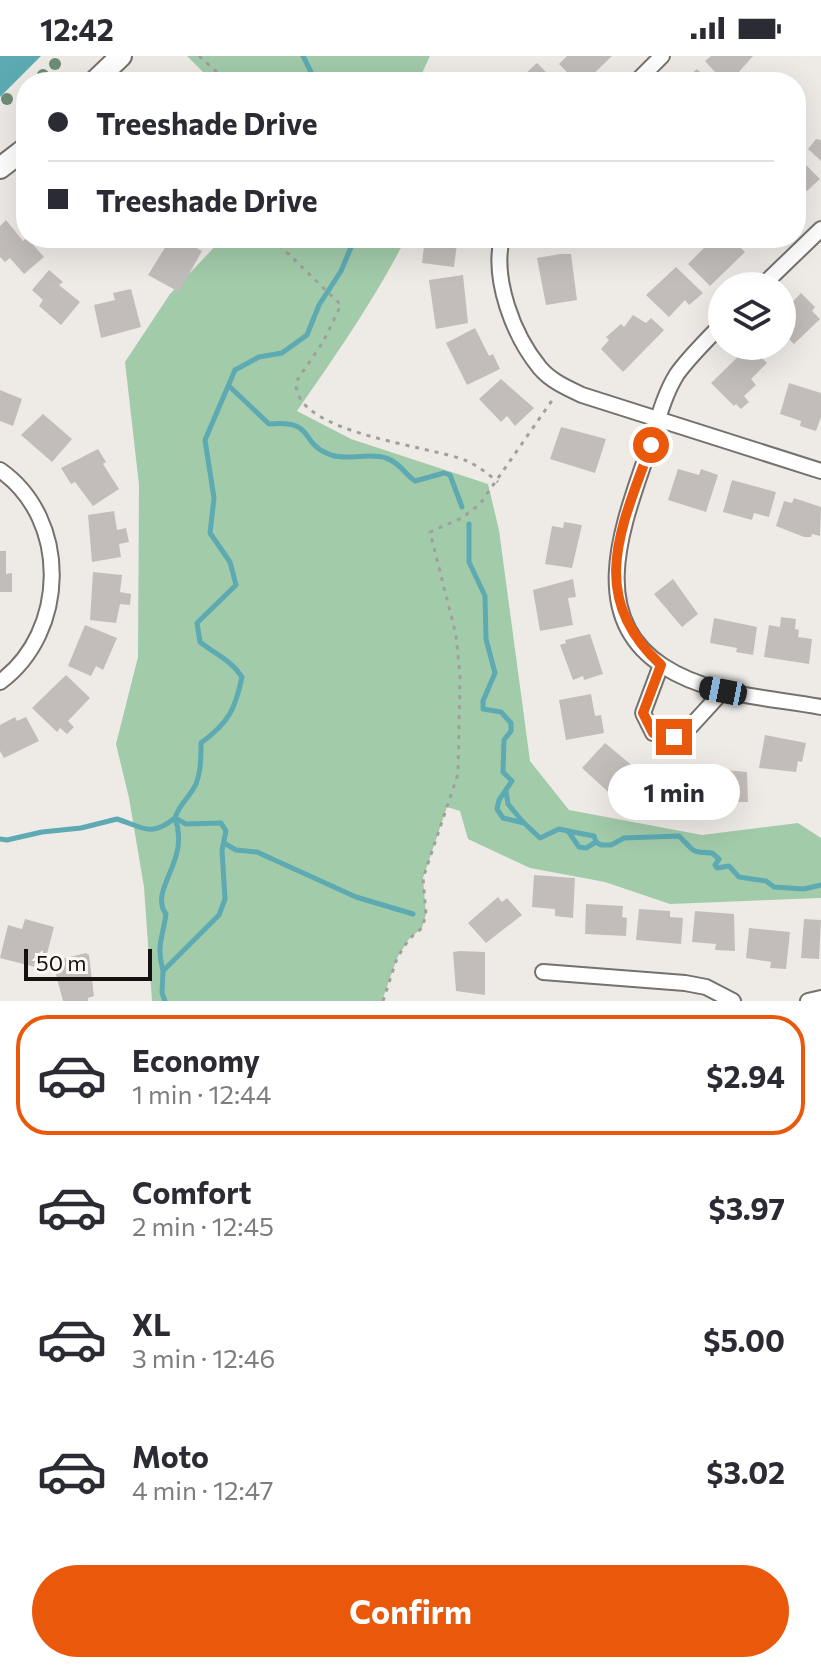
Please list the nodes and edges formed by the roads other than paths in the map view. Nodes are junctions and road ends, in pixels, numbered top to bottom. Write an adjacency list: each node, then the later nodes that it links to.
1 (121, 56): 3 (main road)
2 (662, 56): 4 (street)
3 (104, 72)
4 (646, 72)
5 (821, 229): 6 (street)
6 (806, 243)
7 (501, 248): 11 (street)
8 (801, 248): 9 (street)
9 (776, 272)
10 (708, 340): 11 (street)
11 (659, 421): 13 (street); 14 (street)
12 (0, 470): 15 (street)
13 (821, 471)
14 (661, 665): 16 (street); 16 (street)
15 (0, 682)
16 (723, 691): 17 (street)
17 (821, 707)
18 (543, 972): 20 (street)
19 (821, 998): 21 (street)
20 (733, 1001)
21 (808, 1001)

